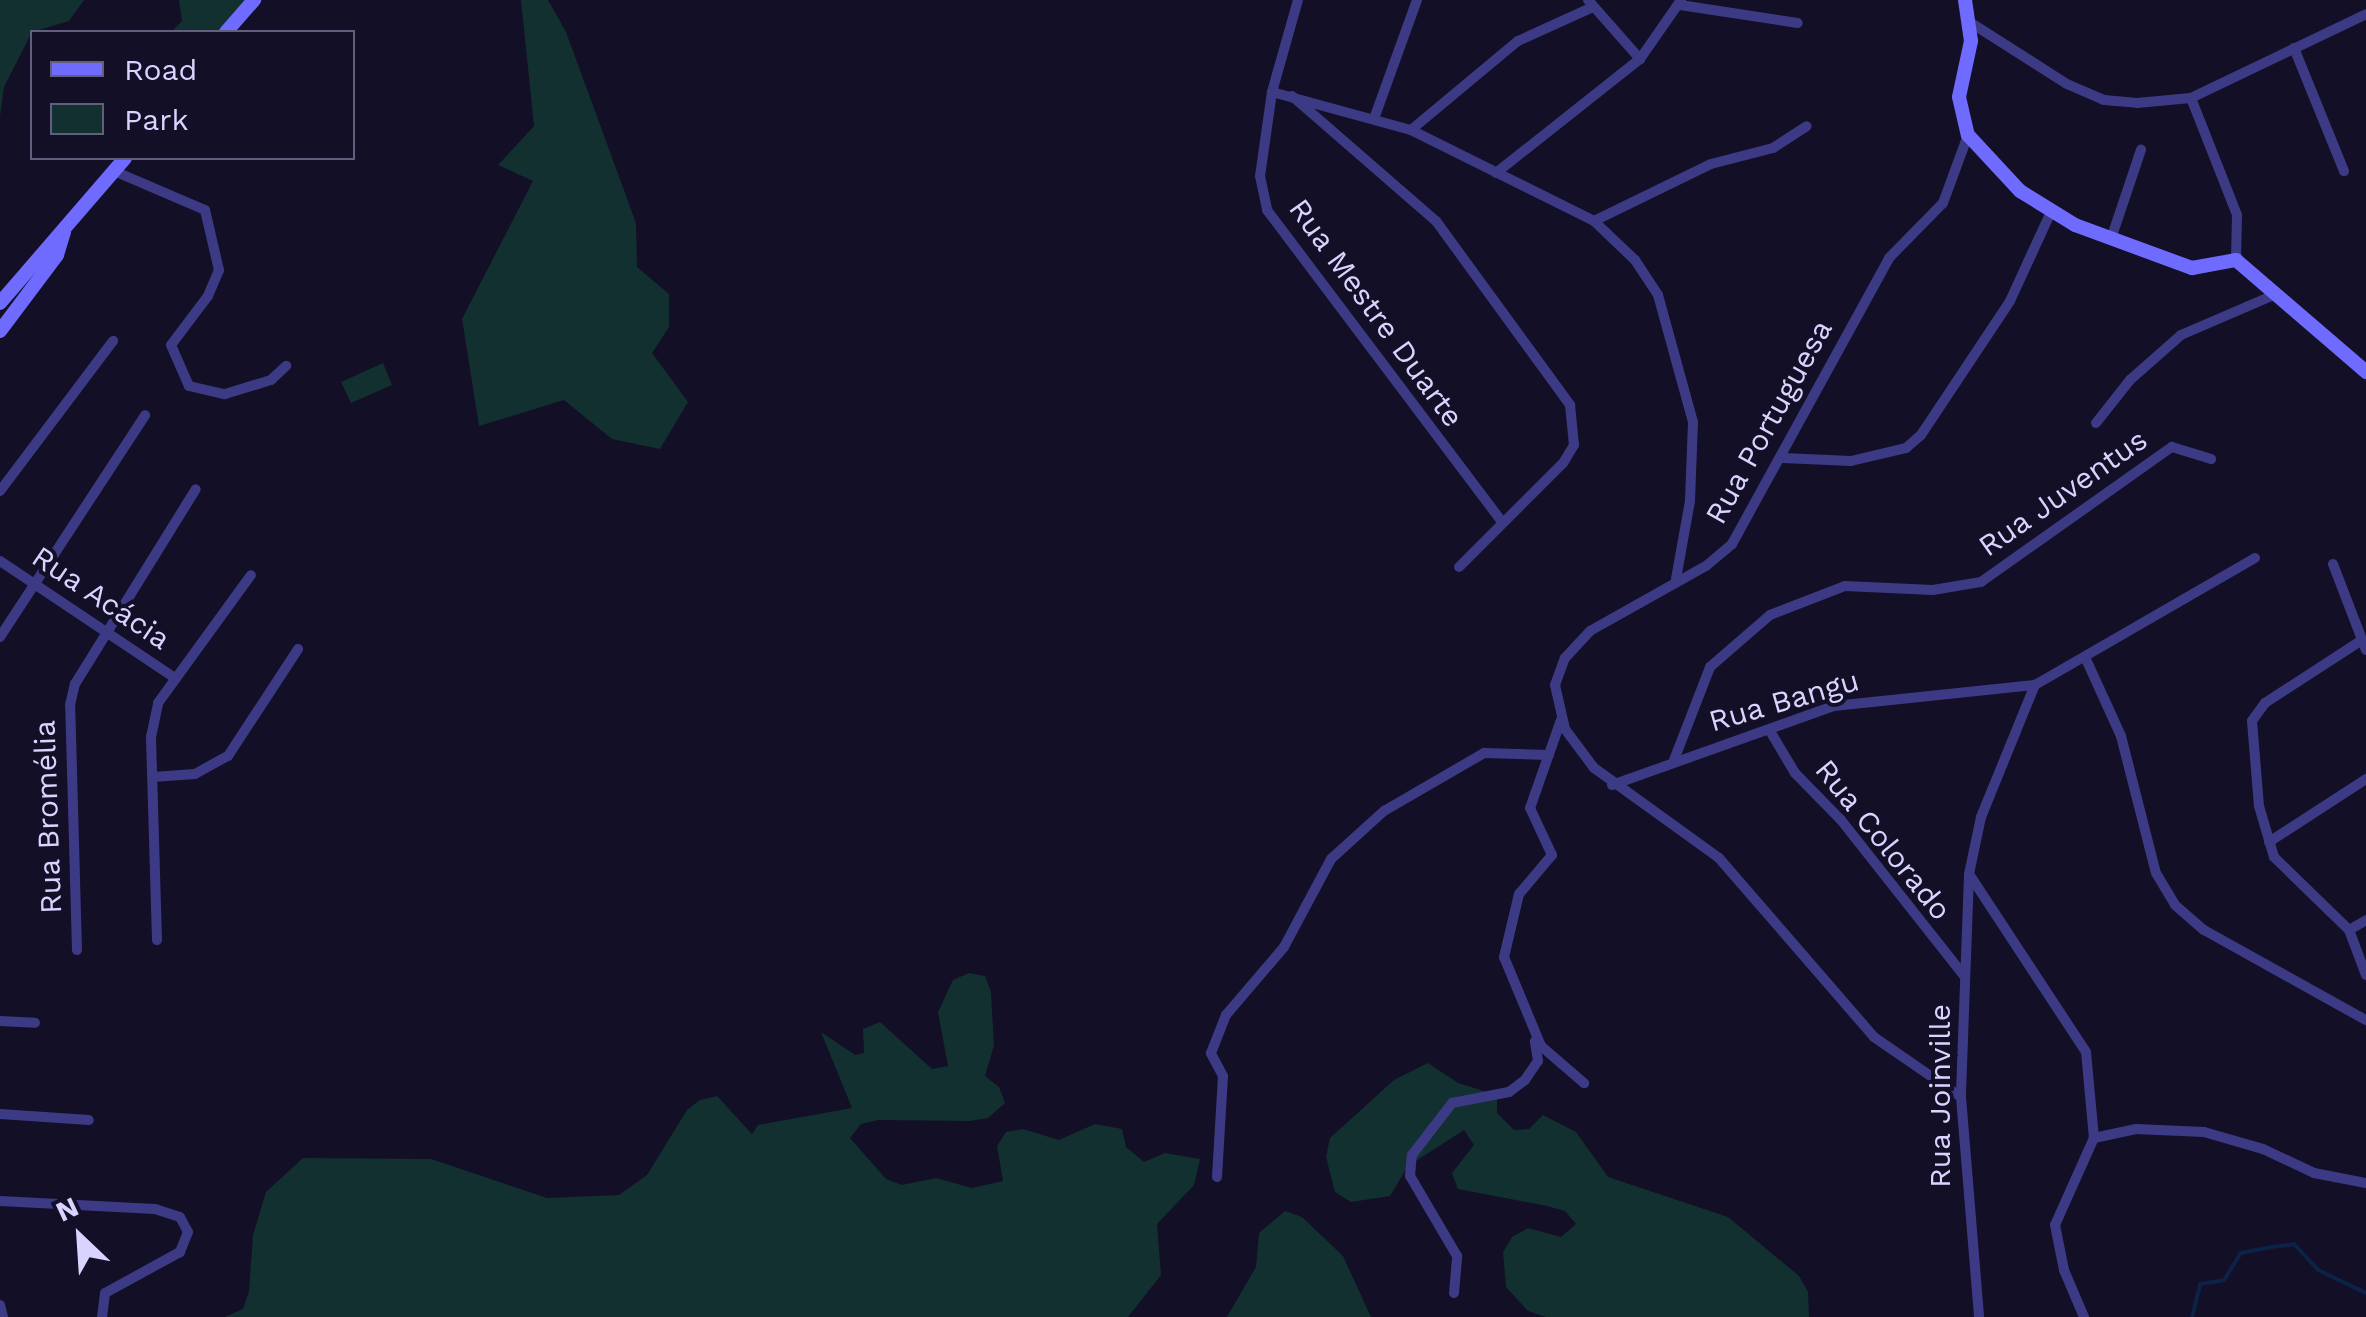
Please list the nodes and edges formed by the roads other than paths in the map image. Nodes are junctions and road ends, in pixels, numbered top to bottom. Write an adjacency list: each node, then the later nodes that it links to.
1 (254, 0): 10 (street)
2 (1298, 0): 13 (street, Rua Mestre Duarte)
3 (1418, 0): 16 (street)
4 (1965, 0): 8 (street)
5 (1681, 2): 9 (street); 12 (street)
6 (1590, 4): 12 (street); 18 (street)
7 (2366, 14): 11 (street)
8 (1968, 21): 15 (street); 19 (street)
9 (1798, 22)
10 (228, 30)
11 (2294, 48): 15 (street); 22 (street)
12 (1640, 59): 24 (street)
13 (1272, 92): 14 (street); 42 (street, Rua Mestre Duarte)
14 (1291, 95): 16 (street); 42 (street)
15 (2191, 98): 29 (street)
16 (1375, 116): 18 (street)
17 (1808, 126): 26 (street)
18 (1411, 130): 24 (street)
19 (1968, 135): 25 (street); 38 (street, Rua Portuguesa)
20 (2141, 150): 28 (street)
21 (123, 160): 23 (street)
22 (2344, 171)
23 (114, 172): 27 (street); 34 (street)
24 (1496, 173): 26 (street)
25 (2051, 212): 28 (street); 38 (street)
26 (1594, 222): 48 (street)
27 (64, 232): 31 (street); 32 (street)
28 (2112, 233): 29 (street)
29 (2236, 260): 30 (street)
30 (2276, 294): 35 (street); 37 (street)
31 (0, 303)
32 (0, 330)
33 (113, 340): 41 (street)
34 (286, 366)
35 (2366, 372)
36 (145, 415): 49 (street)
37 (2096, 423)
38 (1783, 458): 48 (street, Rua Portuguesa)
39 (2210, 460): 60 (street, Rua Juventus)
40 (196, 489): 50 (street, Rua Bromélia)
41 (0, 491)
42 (1502, 522): 46 (street)
43 (2255, 558): 54 (street)
44 (0, 561): 49 (street, Rua Acácia)
45 (2333, 564): 52 (street)
46 (1459, 567)
47 (252, 575): 55 (street)
48 (1676, 579): 57 (street, Rua Portuguesa)
49 (36, 584): 50 (street, Rua Acácia); 51 (street)
50 (106, 632): 55 (street, Rua Acácia); 69 (street, Rua Bromélia)
51 (0, 637)
52 (2364, 645): 64 (street)
53 (298, 649): 61 (street)
54 (2086, 657): 56 (street); 72 (street)
55 (173, 677): 61 (street)
56 (2035, 686): 58 (street, Rua Bangu); 65 (street, Rua Joinville)
57 (1561, 719): 59 (street, Rua Portuguesa); 63 (street)
58 (1770, 731): 60 (street, Rua Bangu); 71 (street, Rua Colorado)
59 (1549, 755): 75 (street, Rua Portuguesa); 81 (street)
60 (1674, 760): 63 (street, Rua Bangu)
61 (153, 777): 68 (street)
62 (2366, 780): 64 (street)
63 (1612, 785): 77 (street)
64 (2269, 842): 67 (street)
65 (1969, 874): 71 (street, Rua Joinville); 80 (street)
66 (2366, 920): 67 (street)
67 (2349, 930): 70 (street)
68 (157, 940)
69 (77, 950)
70 (2366, 975)
71 (1964, 976): 77 (street, Rua Joinville)
72 (2366, 1020)
73 (0, 1021): 74 (street)
74 (35, 1022)
75 (1533, 1030): 76 (street); 86 (street)
76 (1584, 1083)
77 (1962, 1097): 91 (street, Rua Joinville)
78 (0, 1114): 79 (street)
79 (89, 1120)
80 (2094, 1138): 82 (street); 88 (street)
81 (1217, 1178)
82 (2347, 1181): 83 (street); 84 (street)
83 (2366, 1183)
84 (2366, 1191)
85 (0, 1202): 90 (street)
86 (1454, 1293)
87 (0, 1305): 89 (street)
88 (2081, 1316)
89 (3, 1317)
90 (102, 1317)
91 (1979, 1317)

